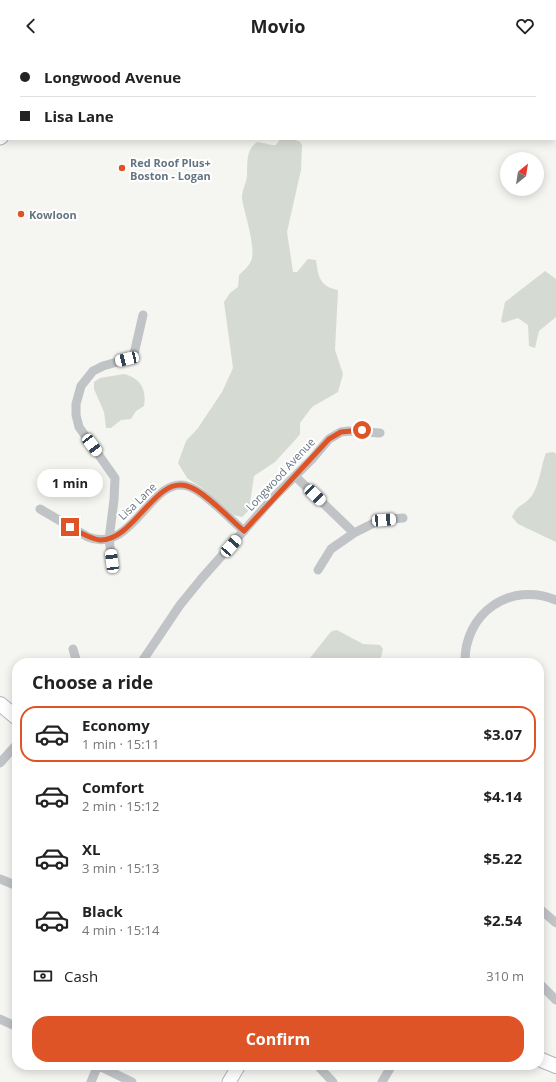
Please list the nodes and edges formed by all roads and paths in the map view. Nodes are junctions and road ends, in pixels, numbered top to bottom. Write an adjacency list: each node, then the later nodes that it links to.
1 (143, 315): 8 (street)
2 (380, 433): 3 (street, Longwood Avenue)
3 (295, 476): 6 (street, Longwood Avenue); 7 (street)
4 (40, 509): 8 (street)
5 (403, 518): 7 (street)
6 (244, 531): 8 (street, Lisa Lane); 14 (street, Longwood Avenue)
7 (354, 532): 10 (street)
8 (109, 539): 9 (street)
9 (112, 561)
10 (318, 570)
11 (556, 600): 15 (street)
12 (72, 648): 13 (street)
13 (76, 658)
14 (144, 658)
15 (465, 658)
16 (0, 704): 17 (main road)
17 (12, 714)
18 (12, 750): 19 (street)
19 (0, 763)
20 (0, 879): 21 (street)
21 (12, 884)
22 (544, 912): 23 (street)
23 (556, 923)
24 (544, 989): 25 (street)
25 (556, 1000)
26 (0, 1019): 27 (street)
27 (12, 1025)
28 (95, 1070): 33 (street)
29 (107, 1070): 34 (street)
30 (236, 1070): 35 (street)
31 (322, 1070): 36 (street)
32 (389, 1070): 37 (street)
33 (91, 1082)
34 (132, 1082)
35 (229, 1082)
36 (333, 1082)
37 (382, 1082)

